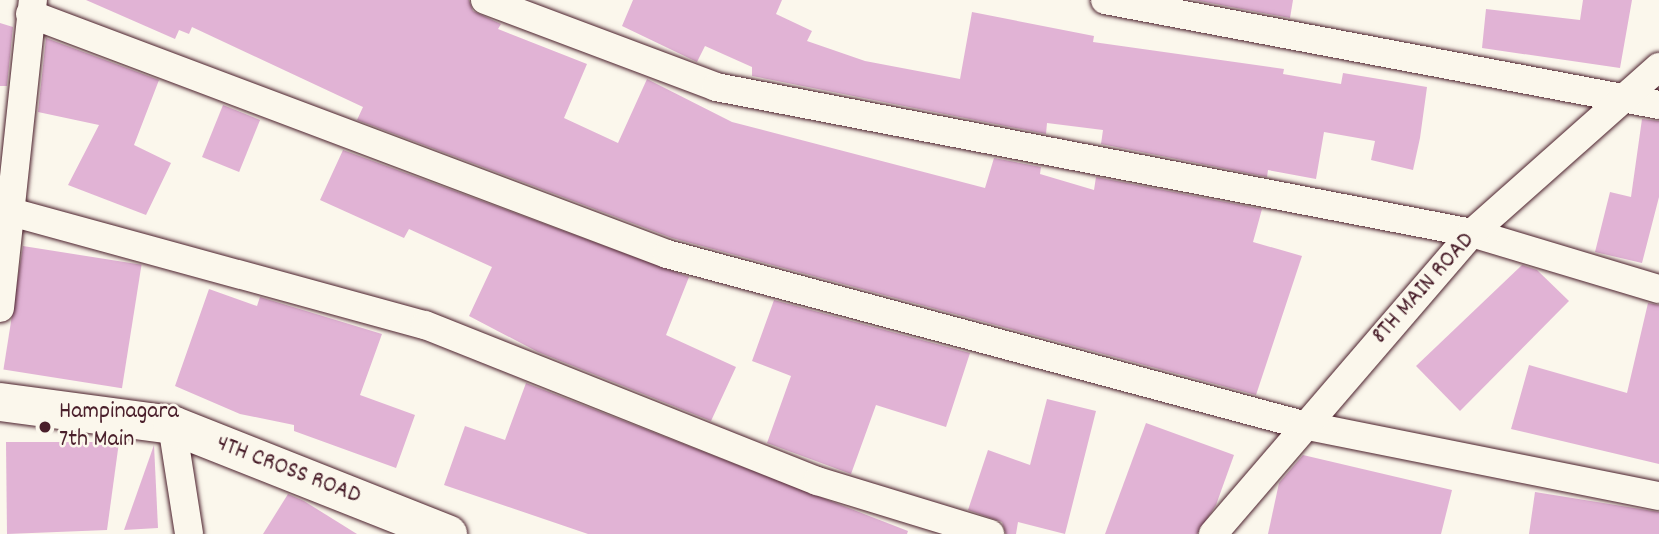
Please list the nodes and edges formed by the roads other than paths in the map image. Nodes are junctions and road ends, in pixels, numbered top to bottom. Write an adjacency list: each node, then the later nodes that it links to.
1 (485, 0): 8 (street)
2 (1105, 0): 5 (street)
3 (32, 7): 7 (street); 13 (street)
4 (1659, 67): 5 (street, 8TH MAIN ROAD)
5 (1624, 99): 6 (street); 8 (street, 8TH MAIN ROAD)
6 (1659, 105)
7 (11, 212): 10 (street); 17 (street)
8 (1472, 233): 9 (street); 13 (street, 8TH MAIN ROAD)
9 (1659, 289)
10 (0, 308)
11 (0, 402): 12 (main road, 4TH CROSS ROAD)
12 (172, 425): 15 (street); 16 (main road, 4TH CROSS ROAD)
13 (1303, 425): 14 (street); 18 (street, 8TH MAIN ROAD)
14 (1659, 496)
15 (189, 534)
16 (448, 534)
17 (990, 534)
18 (1213, 534)

